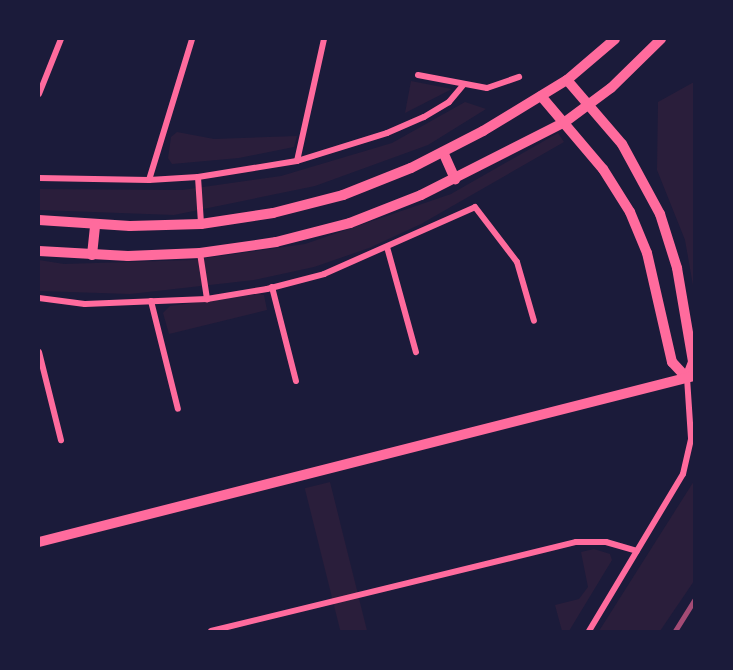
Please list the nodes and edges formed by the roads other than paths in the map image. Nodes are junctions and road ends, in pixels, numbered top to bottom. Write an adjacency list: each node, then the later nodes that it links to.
1 (61, 39): 10 (street)
2 (192, 39): 19 (street)
3 (324, 39): 15 (street)
4 (615, 39): 8 (street)
5 (661, 39): 12 (street)
6 (418, 75): 9 (street)
7 (519, 77): 9 (street)
8 (567, 80): 11 (street); 12 (street)
9 (464, 84): 15 (street)
10 (39, 94)
11 (541, 96): 13 (street); 14 (street)
12 (589, 105): 13 (street); 34 (street)
13 (565, 122): 18 (street); 34 (street)
14 (443, 152): 18 (street); 21 (street)
15 (297, 161): 16 (street)
16 (198, 177): 19 (street); 21 (street)
17 (39, 178): 19 (street)
18 (455, 179): 25 (street)
19 (149, 180)
20 (39, 220): 22 (street)
21 (201, 224): 22 (street)
22 (95, 225): 26 (street)
23 (387, 246): 27 (street); 31 (street); 33 (street)
24 (39, 251): 26 (street)
25 (200, 254): 26 (street); 29 (street)
26 (92, 255)
27 (272, 287): 29 (street); 35 (street)
28 (39, 298): 30 (street)
29 (207, 299): 30 (street)
30 (151, 301): 36 (street)
31 (534, 321)
32 (39, 352): 37 (street)
33 (416, 352)
34 (691, 377): 38 (street); 39 (street)
35 (296, 381)
36 (178, 409)
37 (61, 440)
38 (39, 542)
39 (637, 551): 40 (street); 41 (street)
40 (211, 631)
41 (590, 631)

